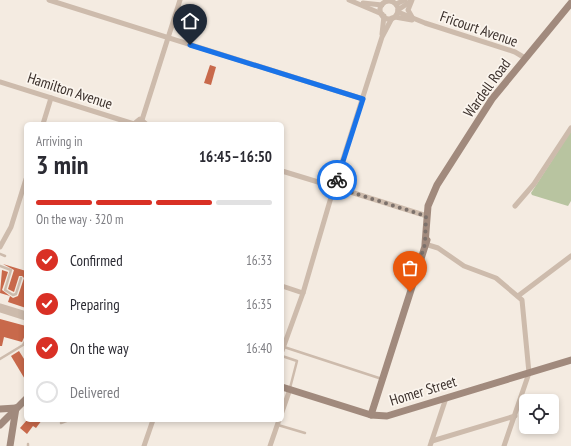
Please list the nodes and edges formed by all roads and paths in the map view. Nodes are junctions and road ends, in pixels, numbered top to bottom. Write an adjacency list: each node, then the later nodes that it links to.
1 (49, 0): 16 (street)
2 (180, 0): 16 (street)
3 (349, 0): 8 (street)
4 (390, 0): 7 (street); 10 (street)
5 (405, 0): 10 (street)
6 (412, 0): 11 (street); 13 (street)
7 (383, 2): 8 (street); 12 (street)
8 (358, 3): 12 (street)
9 (571, 3): 17 (street, Wardell Road)
10 (396, 4): 11 (street)
11 (396, 14): 12 (street); 13 (street, Fricourt Avenue); 14 (street, Fricourt Avenue); 15 (street)
12 (383, 15): 15 (street)
13 (414, 19): 14 (street, Fricourt Avenue)
14 (425, 23): 17 (street, Fricourt Avenue)
15 (382, 37): 20 (street)
16 (168, 38): 20 (street); 23 (street)
17 (525, 58): 31 (street, Wardell Road)
18 (0, 82): 19 (street, Hamilton Avenue)
19 (51, 98): 21 (street); 22 (street, Hamilton Avenue)
20 (363, 99): 26 (street)
21 (44, 122)
22 (128, 122)
23 (144, 122)
24 (571, 128): 32 (street)
25 (284, 172): 28 (street)
26 (336, 181): 28 (street); 29 (street)
27 (24, 185): 35 (street)
28 (328, 185): 30 (street)
29 (341, 189): 30 (street); 33 (street)
30 (332, 194): 42 (street)
31 (432, 194): 33 (street, Wardell Road); 34 (street, Wardell Road)
32 (515, 206)
33 (426, 216): 34 (street, Wardell Road)
34 (425, 244): 43 (street); 56 (street, Wardell Road)
35 (0, 247)
36 (0, 254): 37 (lane)
37 (6, 256)
38 (571, 256): 43 (street)
39 (0, 266): 40 (lane)
40 (21, 278)
41 (284, 287): 42 (street)
42 (303, 293): 49 (street)
43 (518, 296): 55 (street)
44 (0, 306): 45 (street)
45 (11, 309): 46 (street); 47 (street); 48 (street)
46 (0, 310)
47 (24, 313)
48 (24, 317)
49 (284, 339)
50 (24, 343): 53 (lane)
51 (284, 349): 56 (lane)
52 (284, 357): 58 (lane)
53 (0, 359)
54 (571, 360): 55 (street, Homer Street)
55 (529, 373): 59 (street, Homer Street); 65 (street)
56 (383, 379): 64 (street, Wardell Road)
57 (284, 388): 58 (street, Homer Street)
58 (290, 389): 61 (street); 64 (street, Homer Street)
59 (446, 398): 64 (street, Homer Street); 70 (street)
60 (24, 401): 62 (street)
61 (284, 406)
62 (16, 408): 63 (street); 68 (street); 71 (street)
63 (0, 409)
64 (371, 415)
65 (515, 416): 70 (street); 74 (street)
66 (152, 422): 72 (street)
67 (278, 422): 69 (lane); 73 (street)
68 (0, 425)
69 (305, 433)
70 (431, 444)
71 (10, 446)
72 (144, 446)
73 (270, 446)
74 (504, 446)

